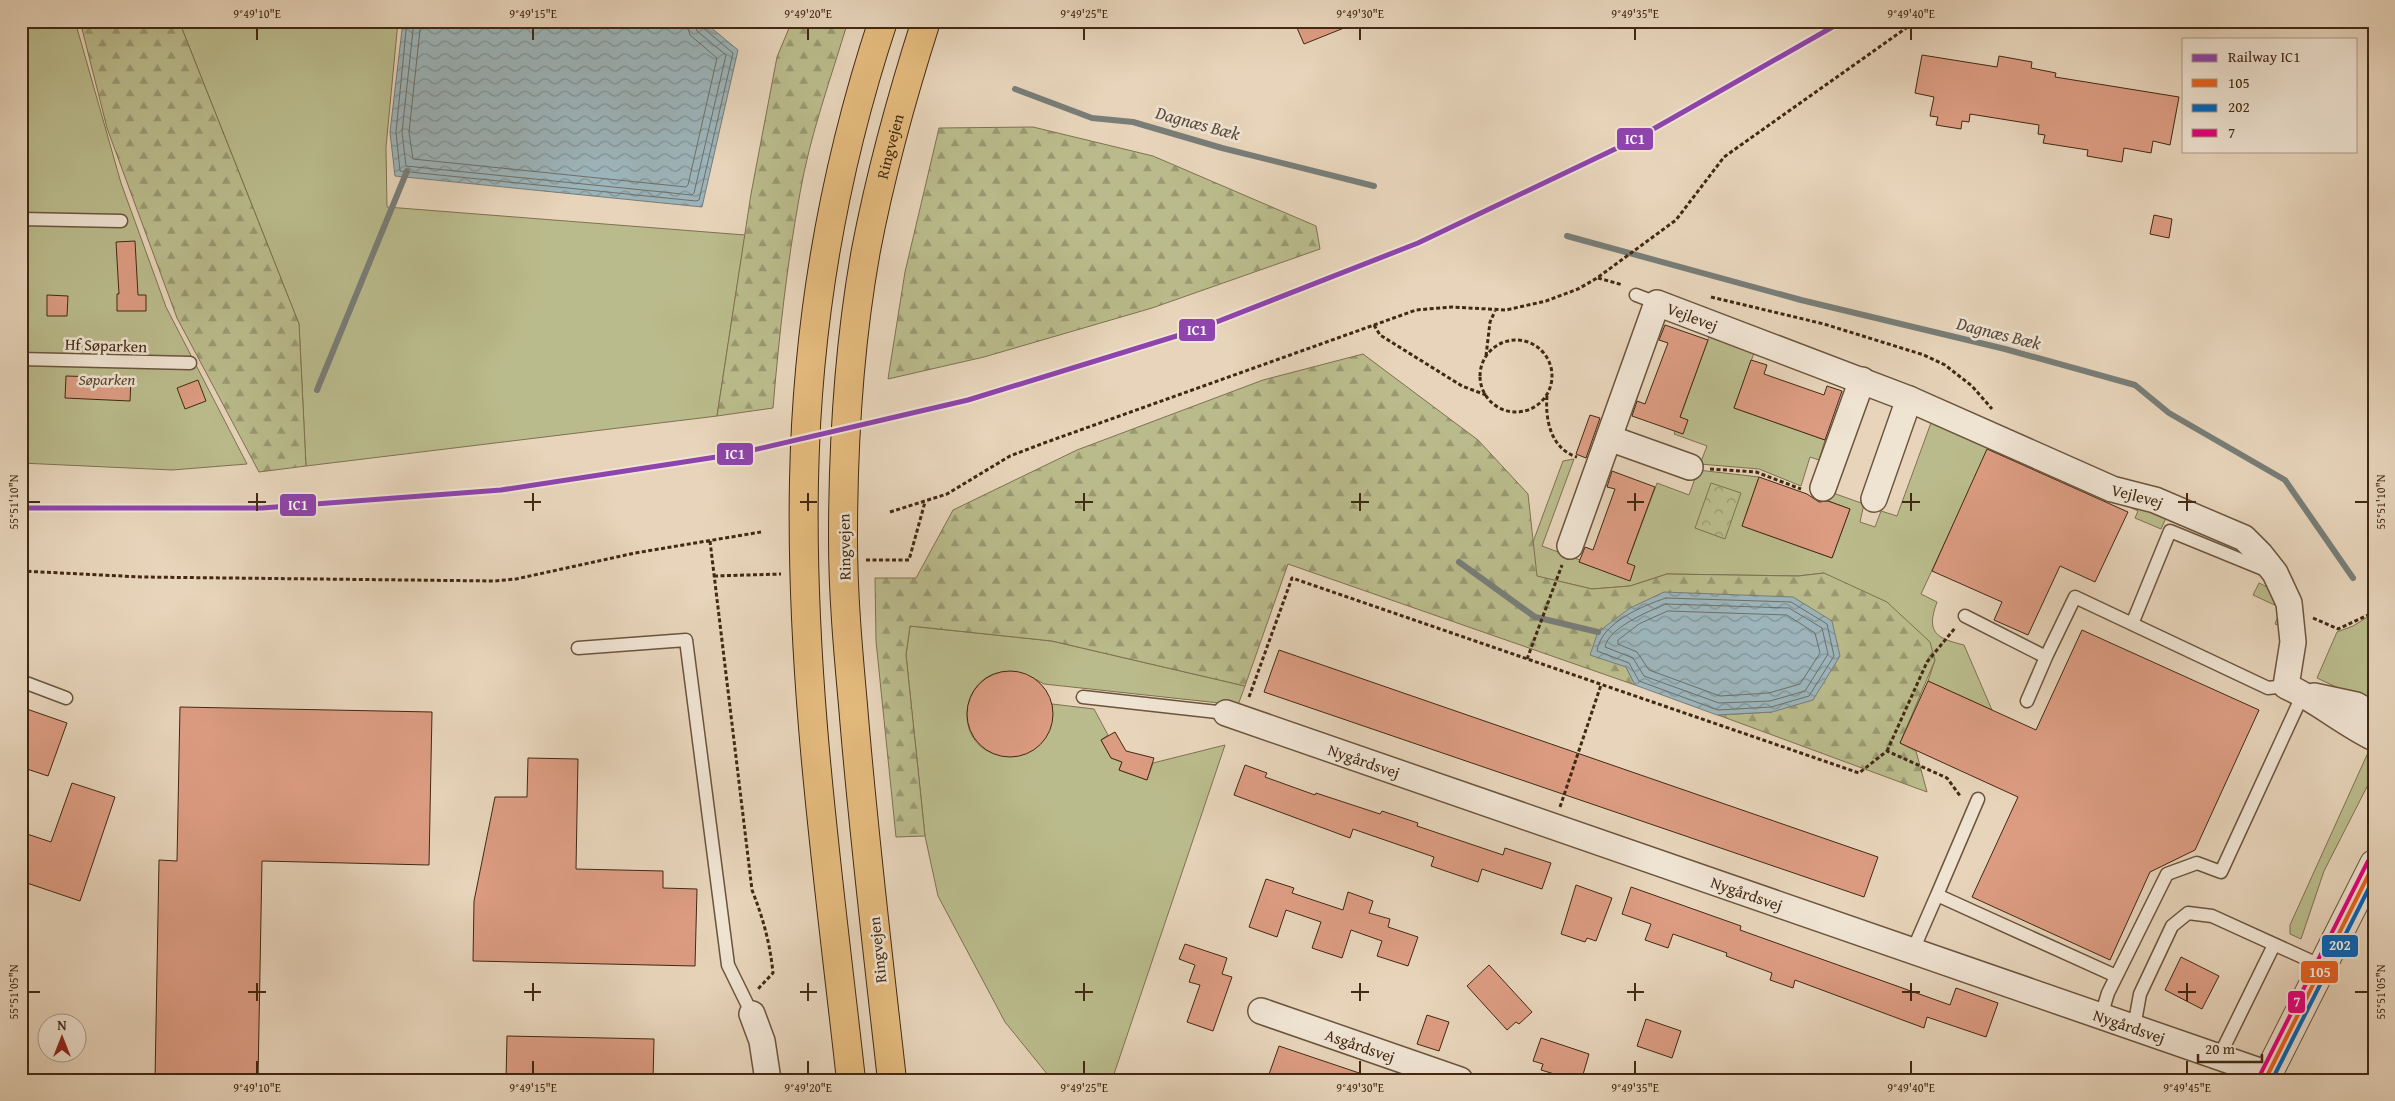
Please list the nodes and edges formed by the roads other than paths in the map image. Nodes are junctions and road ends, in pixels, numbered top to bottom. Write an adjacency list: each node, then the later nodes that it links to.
1 (883, 21): 41 (main road)
2 (926, 21): 42 (main road, Ringvejen)
3 (21, 219): 4 (lane)
4 (122, 221)
5 (21, 359): 6 (lane, Hf Søparken)
6 (190, 363)
7 (1862, 380): 8 (street, Vejlevej); 9 (street, Vejlevej); 11 (street)
8 (1910, 399): 12 (street); 14 (street, Vejlevej)
9 (1609, 438): 10 (street); 13 (street, Vejlevej)
10 (1690, 467)
11 (1823, 488)
12 (1874, 499)
13 (1570, 546)
14 (2275, 573): 16 (lane); 20 (street, Vejlevej)
15 (1965, 616): 18 (lane)
16 (2132, 624): 18 (lane); 20 (lane)
17 (578, 648): 34 (lane)
18 (2046, 657): 23 (lane)
19 (21, 681): 22 (lane)
20 (2295, 690): 24 (street); 26 (street); 33 (lane)
21 (1084, 696): 25 (lane)
22 (66, 698)
23 (2027, 702)
24 (2374, 715)
25 (1233, 716): 31 (street, Nygårdsvej)
26 (2374, 738)
27 (1978, 799): 29 (lane)
28 (2374, 864): 32 (street)
29 (1937, 894): 31 (lane); 33 (lane)
30 (2274, 945): 32 (lane); 37 (lane); 38 (lane)
31 (1913, 950): 36 (street, Nygårdsvej)
32 (2322, 966): 39 (street)
33 (2116, 976): 36 (lane)
34 (749, 1008): 40 (street)
35 (1261, 1011): 43 (street, Asgårdsvej)
36 (2101, 1016): 37 (street, Nygårdsvej)
37 (2134, 1027): 38 (street, Nygårdsvej)
38 (2218, 1056): 39 (street, Nygårdsvej)
39 (2266, 1077)
40 (768, 1080)
41 (851, 1080)
42 (892, 1080)
43 (1460, 1080)

